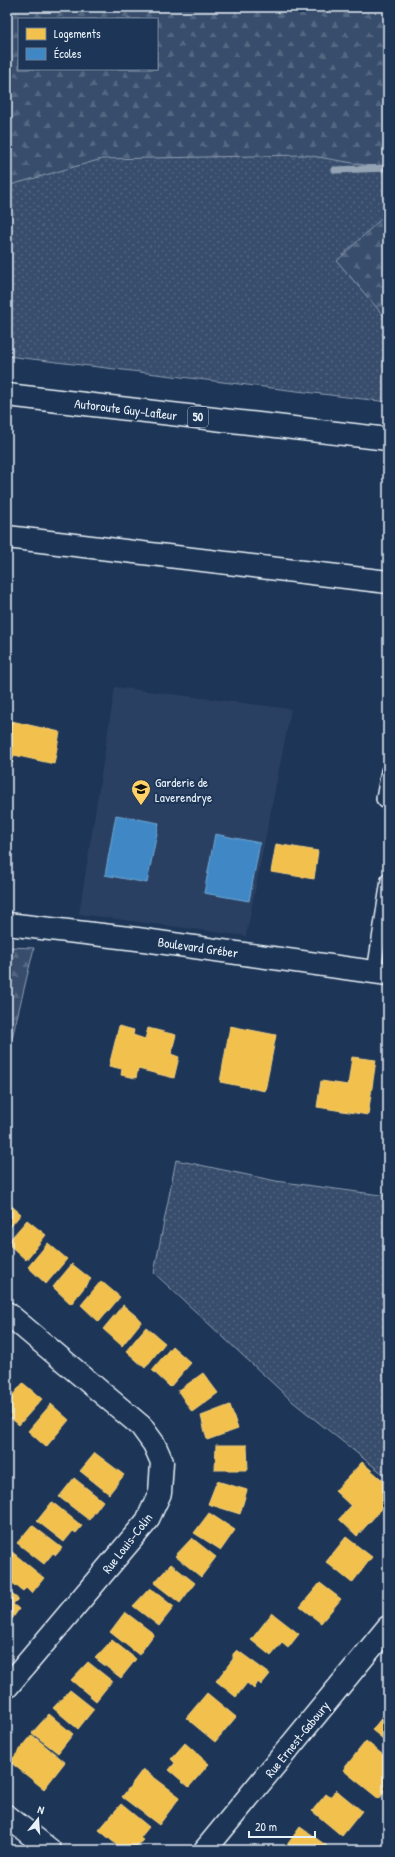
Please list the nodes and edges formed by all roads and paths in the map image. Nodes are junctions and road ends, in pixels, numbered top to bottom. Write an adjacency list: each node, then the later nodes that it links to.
1 (7, 394): 2 (main road, Autoroute Guy-Lafleur / 50)
2 (388, 440)
3 (7, 537): 4 (main road)
4 (388, 582)
5 (388, 771): 6 (lane)
6 (388, 804)
7 (388, 880): 9 (lane)
8 (7, 924): 9 (main road, Boulevard Gréber)
9 (381, 973)
10 (7, 1313): 12 (main road, Rue Louis-Colin)
11 (388, 1627): 15 (main road, Rue Ernest-Gaboury)
12 (7, 1687)
13 (7, 1816): 14 (main road)
14 (50, 1850)
15 (205, 1850)

